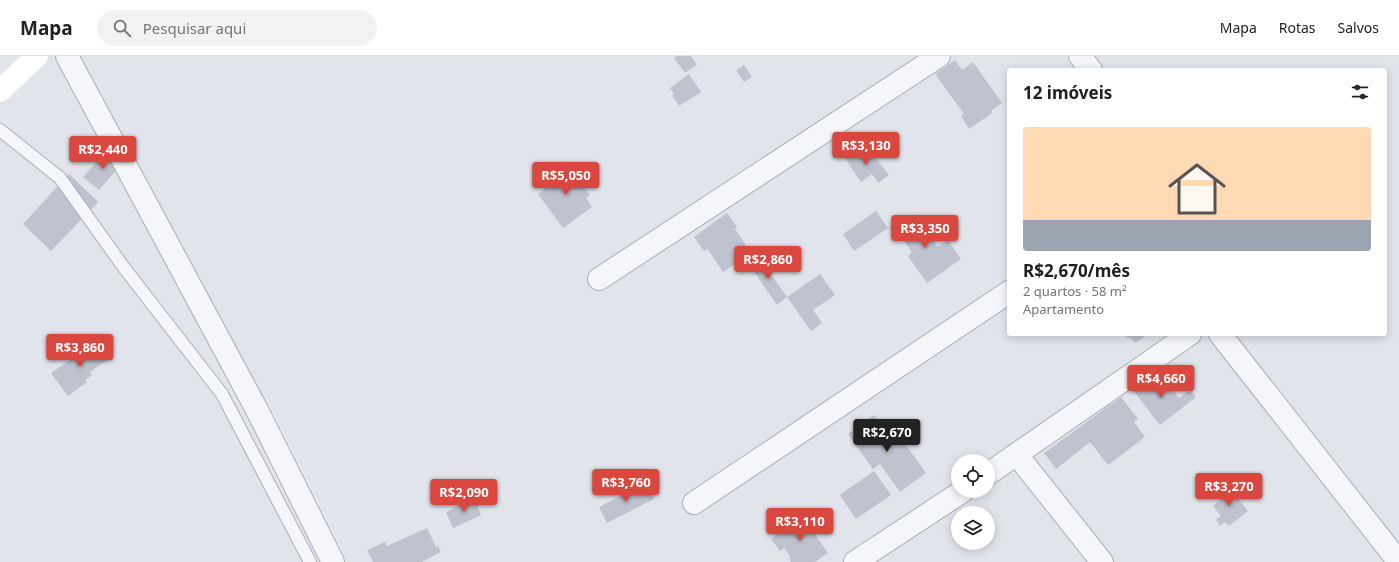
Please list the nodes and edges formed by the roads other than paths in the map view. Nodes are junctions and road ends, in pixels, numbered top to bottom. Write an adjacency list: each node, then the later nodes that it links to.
1 (37, 56): 6 (main road)
2 (67, 56): 18 (street)
3 (940, 56): 8 (street)
4 (1080, 56): 5 (street)
5 (1089, 68)
6 (0, 90)
7 (0, 130): 17 (lane)
8 (599, 279)
9 (1007, 293): 15 (street)
10 (1187, 336): 12 (street)
11 (1222, 336): 22 (street)
12 (1017, 455): 13 (street); 16 (street)
13 (995, 469)
14 (952, 498): 19 (street)
15 (694, 503)
16 (1059, 508): 20 (street); 21 (street)
17 (310, 562)
18 (333, 562)
19 (855, 562)
20 (1083, 562)
21 (1102, 562)
22 (1399, 562)

